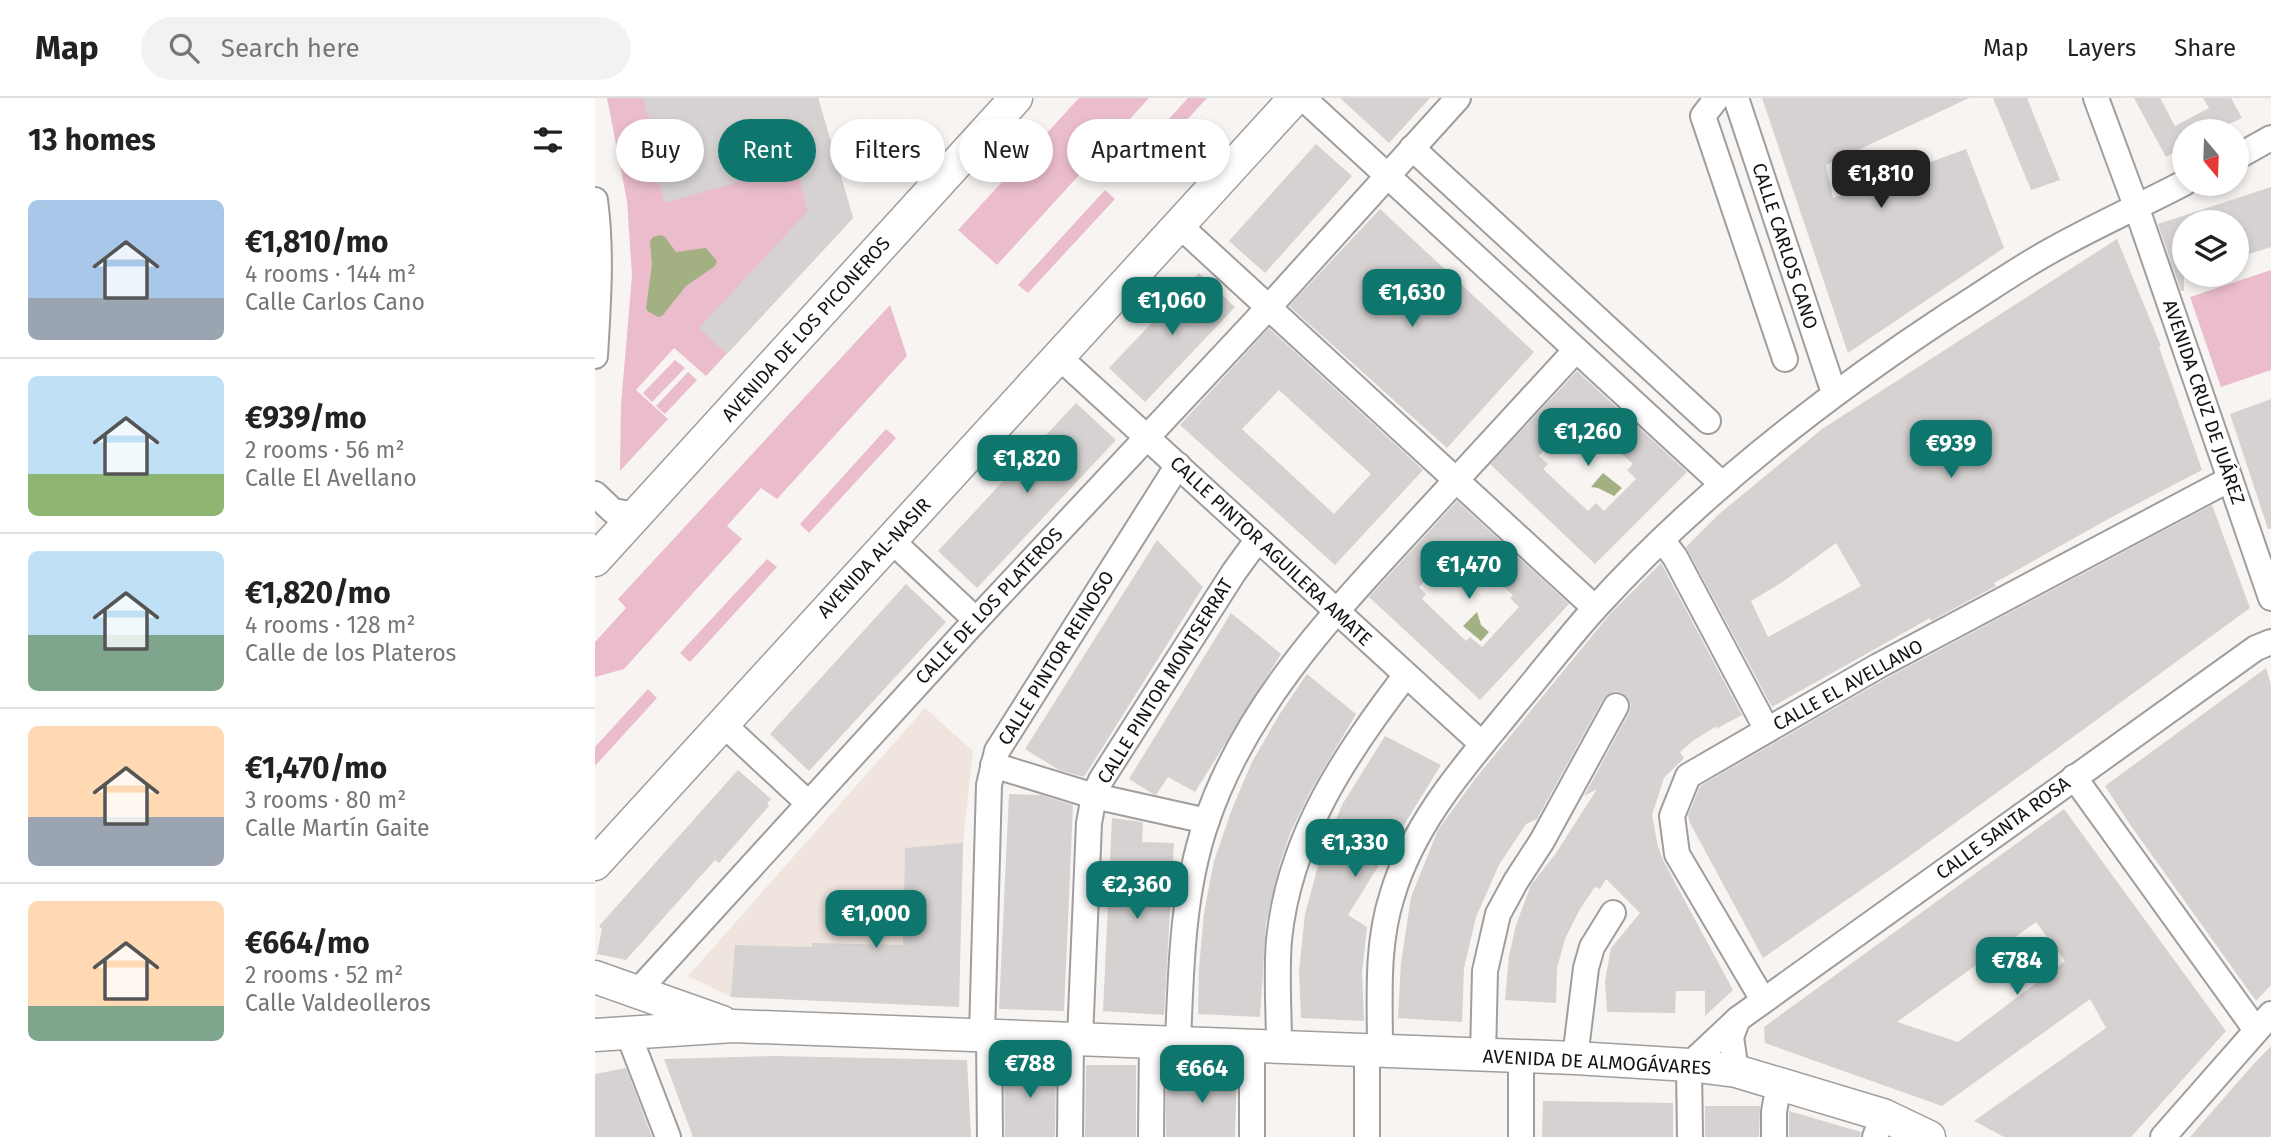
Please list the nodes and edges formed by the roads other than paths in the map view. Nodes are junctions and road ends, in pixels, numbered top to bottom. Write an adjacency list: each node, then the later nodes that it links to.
1 (1016, 98): 31 (main road, AVENIDA DE LOS PICONEROS)
2 (1295, 98): 15 (main road, AVENIDA AL-NASIR)
3 (1303, 98): 11 (street)
4 (1458, 98): 9 (street, CALLE DE LOS PLATEROS)
5 (1717, 98): 22 (street)
6 (1736, 98): 23 (street, CALLE CARLOS CANO)
7 (2095, 98): 14 (street, AVENIDA CRUZ DE JUÁREZ)
8 (2271, 138): 10 (street)
9 (1412, 148): 11 (street, CALLE DE LOS PLATEROS); 16 (street)
10 (2249, 150)
11 (1387, 175): 17 (street); 18 (street, CALLE DE LOS PLATEROS)
12 (2172, 189): 14 (street)
13 (595, 200): 20 (street)
14 (2136, 206): 23 (street); 27 (street, AVENIDA CRUZ DE JUÁREZ)
15 (1179, 225): 18 (street); 21 (main road, AVENIDA AL-NASIR)
16 (1553, 281): 17 (street); 24 (street)
17 (1529, 306): 19 (street)
18 (1268, 308): 25 (street, CALLE DE LOS PLATEROS); 28 (street)
19 (1576, 349): 28 (street); 29 (street)
20 (595, 356)
21 (1059, 357): 25 (street, CALLE PINTOR AGUILERA AMATE); 33 (main road, AVENIDA AL-NASIR)
22 (1785, 359)
23 (1834, 394): 29 (street)
24 (1709, 421)
25 (1146, 436): 26 (street, CALLE PINTOR AGUILERA AMATE); 39 (street, CALLE DE LOS PLATEROS)
26 (1178, 466): 32 (street, CALLE PINTOR AGUILERA AMATE); 46 (street, CALLE PINTOR REINOSO)
27 (2230, 479): 36 (street, AVENIDA CRUZ DE JUÁREZ); 44 (street, CALLE EL AVELLANO)
28 (1456, 480): 37 (street); 38 (street)
29 (1722, 484): 34 (street)
30 (595, 494): 31 (street)
31 (636, 515): 35 (main road, AVENIDA DE LOS PICONEROS)
32 (1258, 539): 38 (street, CALLE PINTOR AGUILERA AMATE); 48 (street, CALLE PINTOR MONTSERRAT)
33 (891, 540): 39 (street); 43 (main road, AVENIDA AL-NASIR)
34 (1662, 540): 37 (street); 44 (street)
35 (595, 560)
36 (2271, 598)
37 (1595, 608): 45 (street)
38 (1336, 611): 41 (street, CALLE PINTOR AGUILERA AMATE); 50 (street)
39 (976, 620): 49 (street, CALLE DE LOS PLATEROS)
40 (2271, 642): 47 (street, CALLE SANTA ROSA)
41 (1406, 675): 45 (street, CALLE PINTOR AGUILERA AMATE); 64 (street)
42 (1616, 706): 66 (street)
43 (722, 723): 49 (street); 51 (main road, AVENIDA AL-NASIR)
44 (1767, 730): 55 (street, CALLE EL AVELLANO)
45 (1482, 744): 65 (street)
46 (993, 765): 48 (street); 61 (street, CALLE PINTOR REINOSO)
47 (2074, 777): 55 (street, CALLE SANTA ROSA); 57 (street)
48 (1094, 796): 50 (street); 62 (street, CALLE PINTOR MONTSERRAT)
49 (808, 803): 54 (street, CALLE DE LOS PLATEROS)
50 (1207, 821): 63 (street)
51 (595, 864)
52 (1613, 913): 68 (street)
53 (595, 977): 54 (main road)
54 (637, 992): 58 (main road)
55 (1763, 1000): 56 (street, CALLE SANTA ROSA)
56 (1738, 1019): 69 (street, CALLE SANTA ROSA); 70 (street)
57 (2264, 1022): 83 (street)
58 (733, 1026): 59 (main road); 61 (main road, AVENIDA DE ALMOGÁVARES)
59 (628, 1033): 60 (main road); 73 (street)
60 (595, 1035)
61 (985, 1036): 62 (main road, AVENIDA DE ALMOGÁVARES); 74 (street, CALLE PINTOR REINOSO)
62 (1075, 1039): 63 (main road, AVENIDA DE ALMOGÁVARES); 75 (street, CALLE PINTOR MONTSERRAT)
63 (1165, 1042): 64 (main road, AVENIDA DE ALMOGÁVARES); 76 (street)
64 (1265, 1046): 65 (main road, AVENIDA DE ALMOGÁVARES); 77 (street)
65 (1373, 1050): 66 (main road, AVENIDA DE ALMOGÁVARES); 78 (street)
66 (1483, 1056): 67 (main road, AVENIDA DE ALMOGÁVARES)
67 (1521, 1057): 68 (main road, AVENIDA DE ALMOGÁVARES); 79 (street)
68 (1575, 1058): 69 (main road, AVENIDA DE ALMOGÁVARES)
69 (1689, 1065): 70 (main road, AVENIDA DE ALMOGÁVARES); 80 (street)
70 (1736, 1071): 71 (main road, AVENIDA DE ALMOGÁVARES)
71 (1779, 1083): 72 (main road, AVENIDA DE ALMOGÁVARES); 81 (street)
72 (1879, 1126): 82 (main road, AVENIDA DE ALMOGÁVARES)
73 (668, 1137)
74 (990, 1137)
75 (1070, 1137)
76 (1151, 1137)
77 (1252, 1137)
78 (1367, 1137)
79 (1521, 1137)
80 (1690, 1137)
81 (1773, 1137)
82 (1929, 1137)
83 (2163, 1137)

